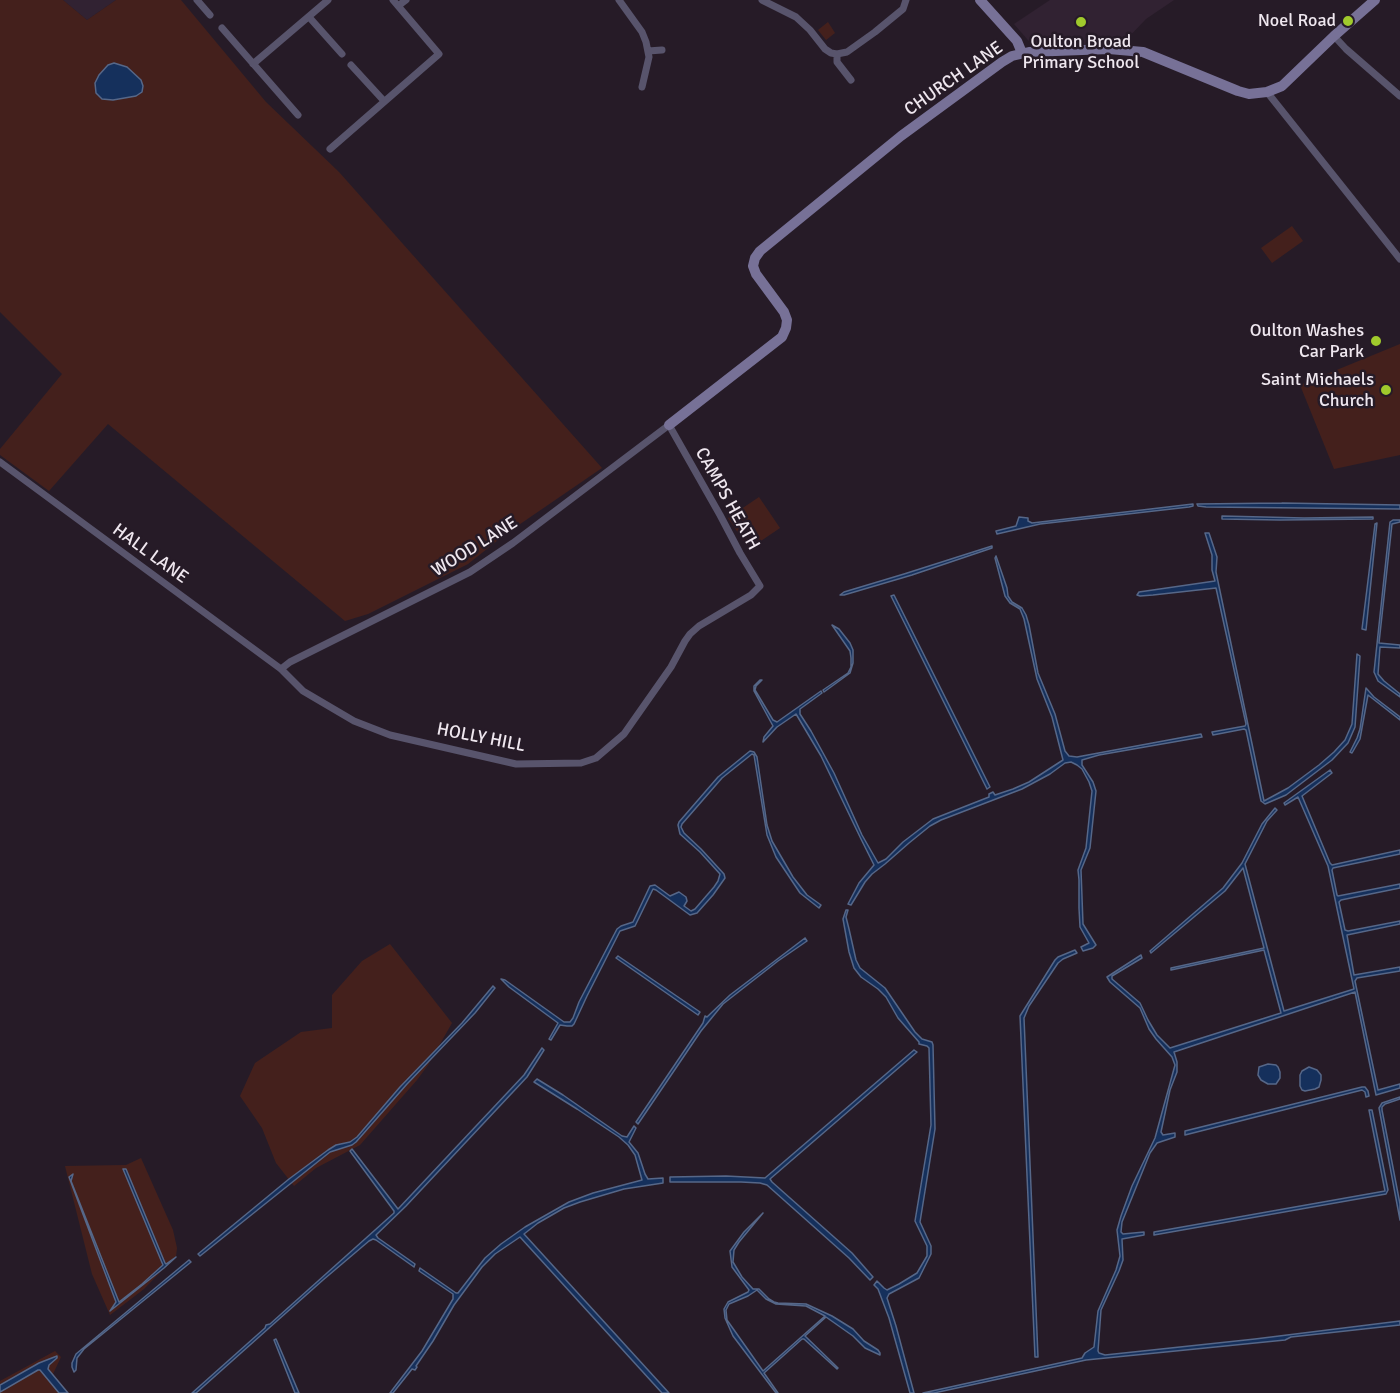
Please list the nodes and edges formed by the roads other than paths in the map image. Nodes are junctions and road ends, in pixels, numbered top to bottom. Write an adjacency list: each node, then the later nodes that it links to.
1 (197, 0): 10 (street)
2 (328, 0): 11 (street)
3 (406, 0): 9 (street)
4 (619, 0): 15 (street)
5 (762, 0): 18 (street)
6 (906, 0): 18 (street)
7 (980, 0): 16 (street)
8 (1375, 0): 13 (street)
9 (396, 3): 25 (street)
10 (210, 15)
11 (309, 17): 17 (street); 19 (street)
12 (222, 28): 19 (street)
13 (1334, 36): 23 (street); 24 (street)
14 (662, 50): 15 (street)
15 (648, 51): 22 (street)
16 (1023, 53): 23 (street, CHURCH LANE); 29 (street, CHURCH LANE)
17 (342, 54)
18 (837, 54): 21 (street)
19 (253, 64): 26 (street)
20 (351, 65): 25 (street)
21 (851, 81)
22 (642, 87)
23 (1267, 92): 28 (street)
24 (1400, 96)
25 (384, 101): 27 (street)
26 (298, 115)
27 (330, 149)
28 (1400, 259)
29 (669, 425): 31 (street, CAMPS HEATH); 32 (street, WOOD LANE)
30 (0, 462): 32 (street, HALL LANE)
31 (760, 586): 32 (street, HOLLY HILL)
32 (281, 669)

